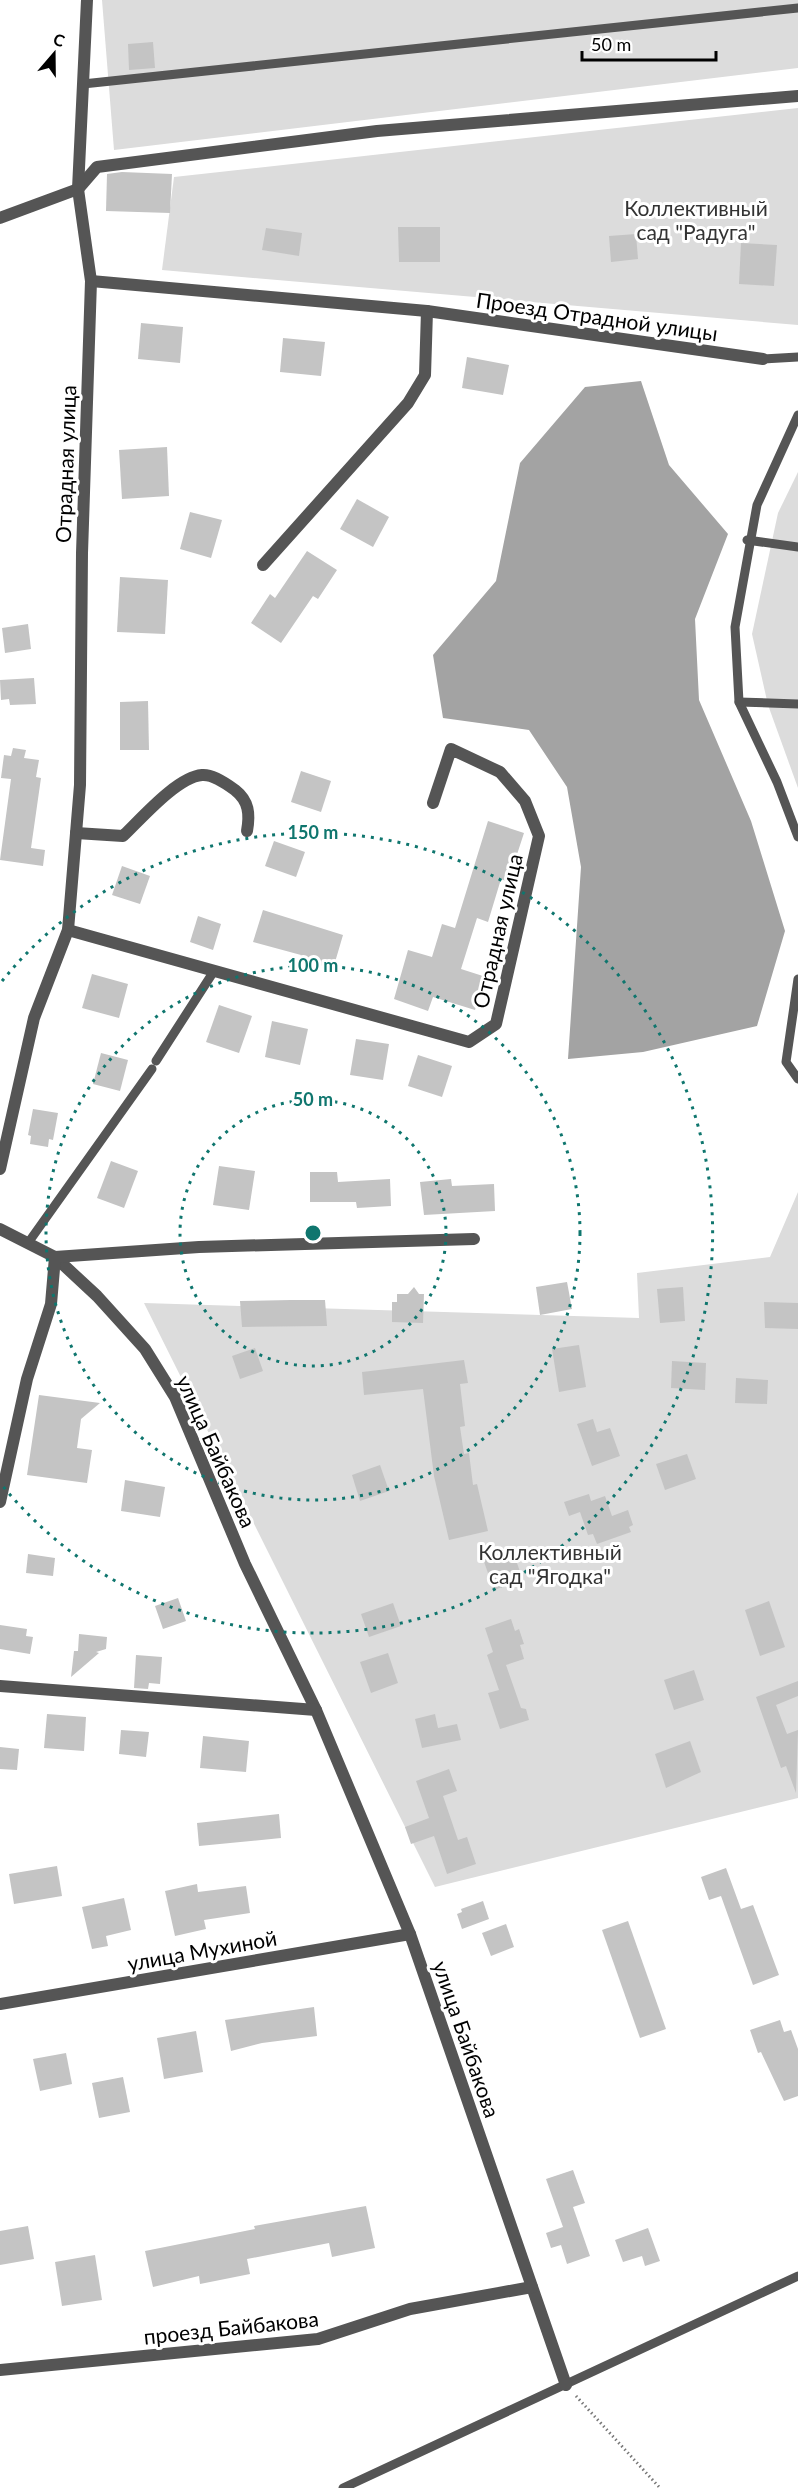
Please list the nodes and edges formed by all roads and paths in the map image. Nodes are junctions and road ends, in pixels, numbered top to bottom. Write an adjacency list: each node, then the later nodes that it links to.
1 (87, 0): 3 (street, Отрадная улица)
2 (798, 8): 3 (lane)
3 (83, 84): 5 (street, Отрадная улица)
4 (798, 96): 5 (street)
5 (78, 189): 6 (street); 7 (street, Отрадная улица)
6 (0, 218)
7 (90, 281): 8 (street, Проезд Отрадной улицы); 19 (street, Отрадная улица)
8 (426, 311): 10 (street, Проезд Отрадной улицы); 14 (street)
9 (798, 357): 10 (lane)
10 (763, 359)
11 (798, 415): 12 (lane)
12 (749, 541): 13 (lane); 15 (lane)
13 (798, 547)
14 (263, 565)
15 (739, 702): 16 (lane); 20 (lane)
16 (798, 704)
17 (433, 803): 22 (street, Отрадная улица)
18 (247, 831): 19 (street)
19 (76, 833): 21 (street, Отрадная улица)
20 (798, 837)
21 (68, 930): 22 (street, Отрадная улица); 26 (street, Отрадная улица)
22 (214, 971): 30 (lane)
23 (798, 979): 24 (lane)
24 (797, 992): 25 (lane)
25 (798, 1079)
26 (1, 1152): 27 (street, Отрадная улица)
27 (0, 1169)
28 (0, 1229): 30 (street, улица Байбакова)
29 (474, 1239): 31 (street)
30 (28, 1243): 31 (street, улица Байбакова)
31 (55, 1257): 32 (street); 34 (street, улица Байбакова)
32 (0, 1502)
33 (0, 1686): 34 (street)
34 (316, 1710): 35 (street, улица Байбакова)
35 (410, 1934): 36 (street, улица Мухиной); 38 (street, улица Байбакова)
36 (0, 2004)
37 (798, 2276): 40 (lane)
38 (532, 2287): 39 (street, проезд Байбакова); 40 (street, улица Байбакова)
39 (0, 2370)
40 (566, 2385): 41 (lane); 42 (path)
41 (343, 2488)
42 (660, 2488)

